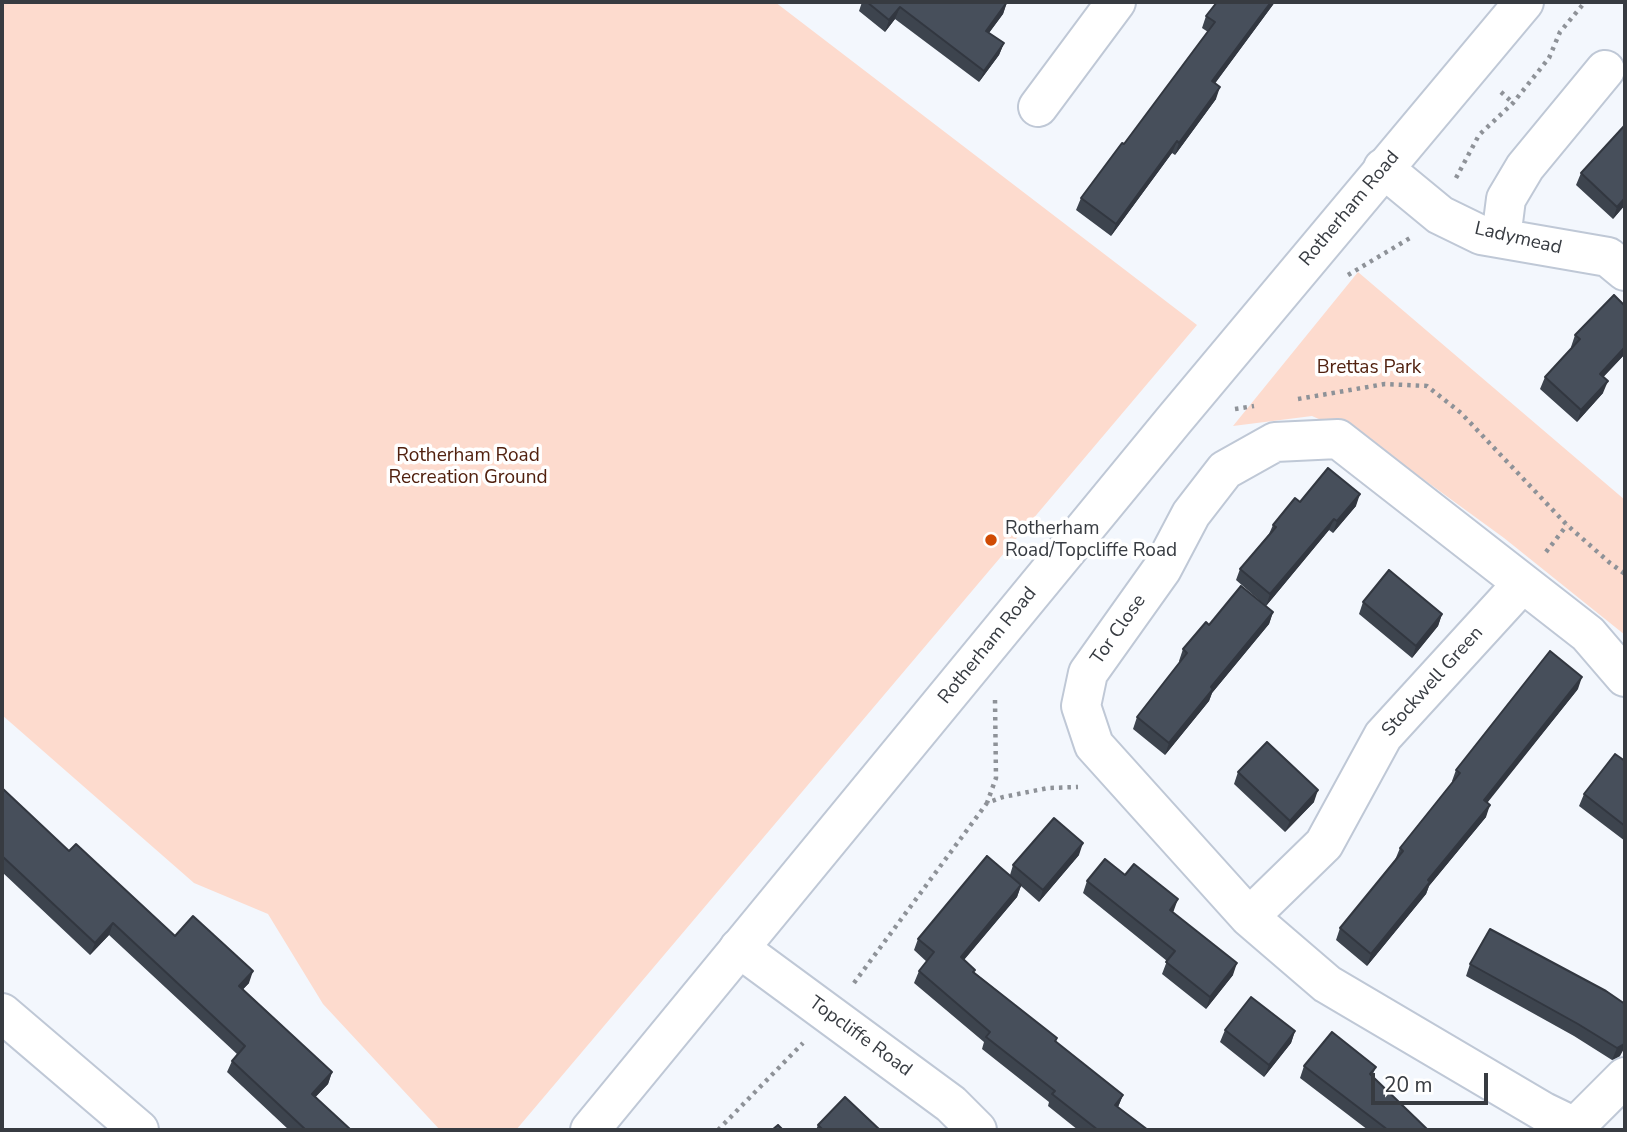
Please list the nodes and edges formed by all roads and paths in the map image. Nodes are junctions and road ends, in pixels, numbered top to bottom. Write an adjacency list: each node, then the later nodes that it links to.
1 (1524, 2): 5 (street, Rotherham Road)
2 (1105, 6): 4 (street)
3 (1605, 70): 6 (street)
4 (1038, 107)
5 (1383, 168): 6 (street, Ladymead); 13 (street, Rotherham Road)
6 (1502, 239): 7 (street, Ladymead)
7 (1625, 271)
8 (1296, 399): 11 (path)
9 (1257, 406): 10 (path)
10 (1232, 410)
11 (1625, 574)
12 (1522, 584): 14 (street, Tor Close); 15 (street, Tor Close); 17 (street, Stockwell Green)
13 (967, 671): 16 (path); 18 (street, Rotherham Road)
14 (1625, 677)
15 (1141, 796): 16 (path); 17 (street, Tor Close)
16 (987, 803): 20 (path)
17 (1249, 917): 22 (street, Tor Close)
18 (739, 948): 20 (street, Topcliffe Road); 24 (street, Rotherham Road)
19 (2, 1013): 23 (street)
20 (830, 1015): 25 (path); 26 (street, Topcliffe Road)
21 (1625, 1077): 22 (street, Tor Close)
22 (1539, 1121)
23 (139, 1130)
24 (590, 1130)
25 (718, 1130)
26 (977, 1130)

